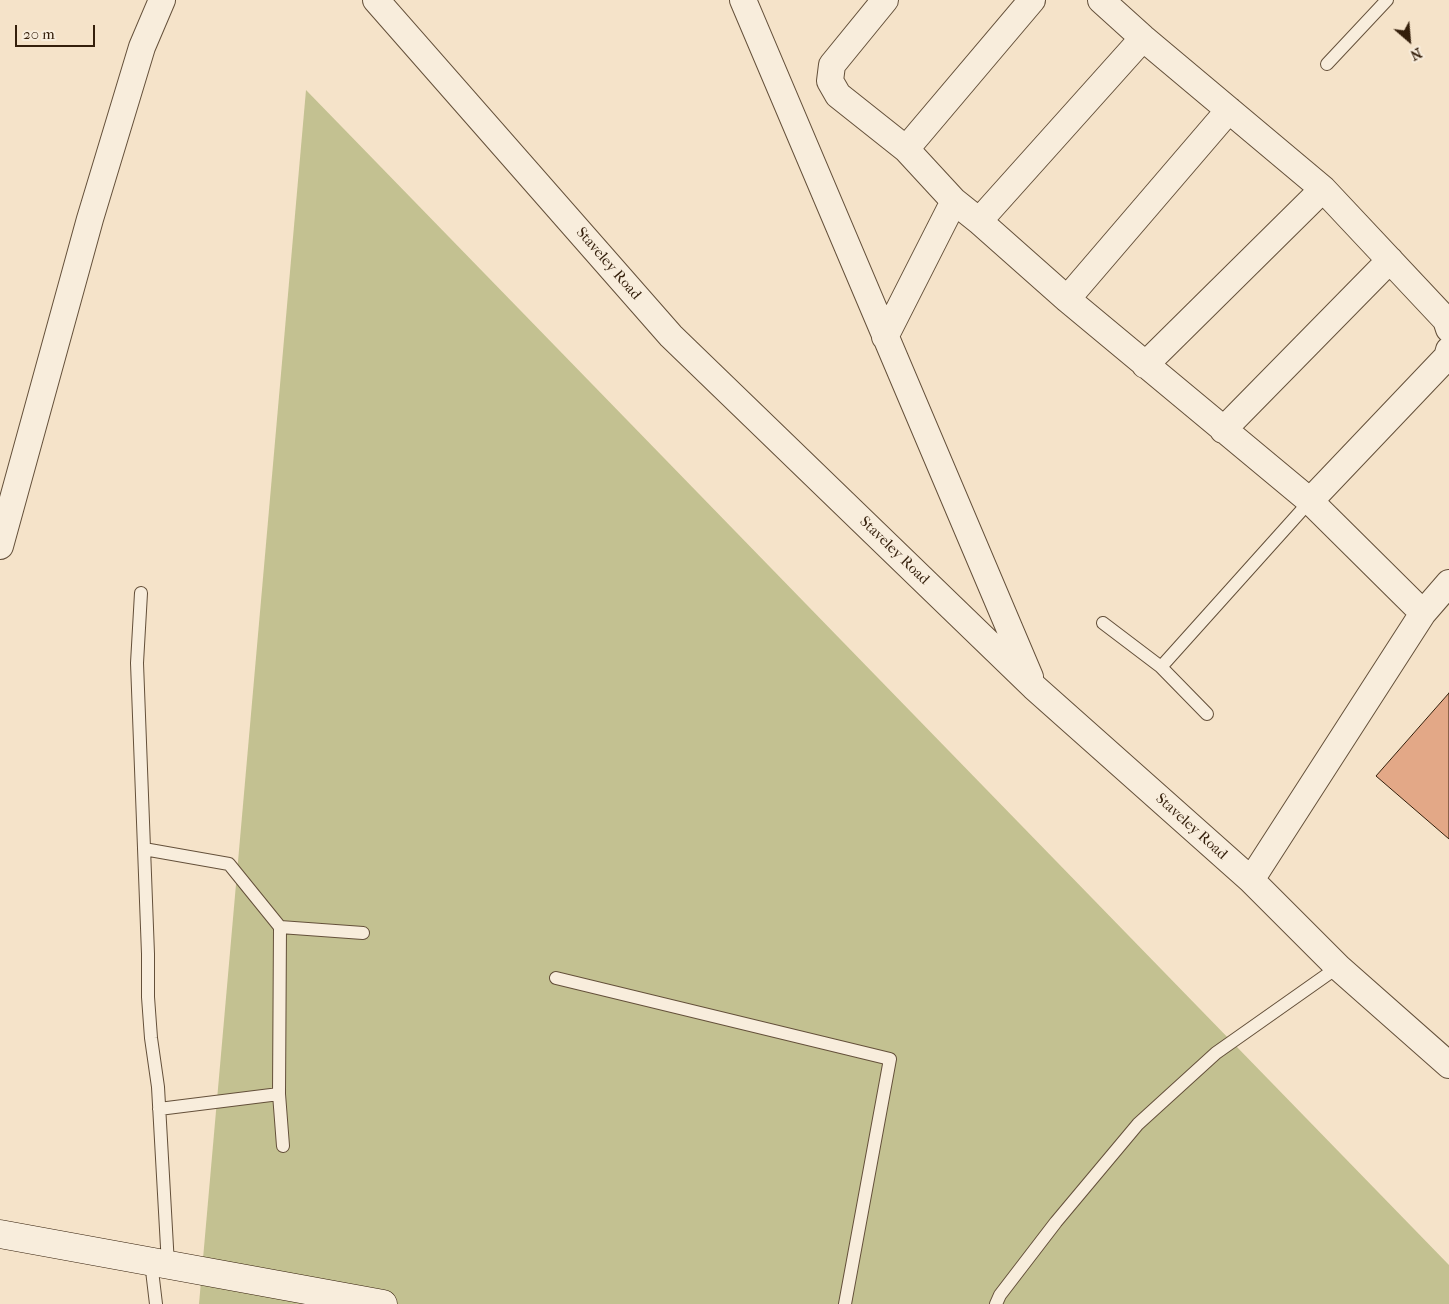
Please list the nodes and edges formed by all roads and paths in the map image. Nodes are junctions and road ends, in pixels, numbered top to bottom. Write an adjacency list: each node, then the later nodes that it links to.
1 (162, 0): 22 (street)
2 (376, 0): 30 (street, Staveley Road)
3 (743, 0): 18 (street)
4 (885, 0): 11 (street)
5 (1032, 0): 11 (street)
6 (1101, 0): 8 (street)
7 (1387, 0): 9 (lane)
8 (1143, 38): 10 (street); 14 (street)
9 (1327, 64)
10 (1229, 110): 12 (street); 16 (street)
11 (906, 149): 13 (street)
12 (1322, 189): 15 (street); 20 (street)
13 (954, 202): 14 (street); 18 (street)
14 (979, 221): 16 (street)
15 (1390, 260): 17 (street); 21 (street)
16 (1067, 299): 20 (street)
17 (1449, 330)
18 (885, 337): 30 (street)
19 (1449, 350): 23 (street)
20 (1146, 365): 21 (street)
21 (1223, 430): 23 (street)
22 (8, 484): 24 (street)
23 (1310, 501): 27 (street); 29 (lane)
24 (0, 546)
25 (1449, 583): 27 (street)
26 (140, 594): 32 (lane)
27 (1423, 612): 33 (street)
28 (1103, 623): 29 (lane)
29 (1161, 667): 31 (lane)
30 (1034, 687): 33 (street, Staveley Road)
31 (1207, 714)
32 (144, 849): 34 (lane); 40 (lane)
33 (1250, 880): 36 (street, Staveley Road)
34 (280, 927): 35 (lane); 39 (lane)
35 (363, 933)
36 (1338, 967): 38 (street, Staveley Road); 48 (lane)
37 (556, 978): 47 (lane)
38 (1449, 1065)
39 (279, 1094): 40 (lane); 41 (lane)
40 (159, 1109): 43 (lane)
41 (283, 1146)
42 (0, 1234): 43 (street)
43 (160, 1263): 44 (street); 45 (lane)
44 (304, 1297): 46 (street)
45 (156, 1304)
46 (383, 1304)
47 (845, 1304)
48 (996, 1304)

